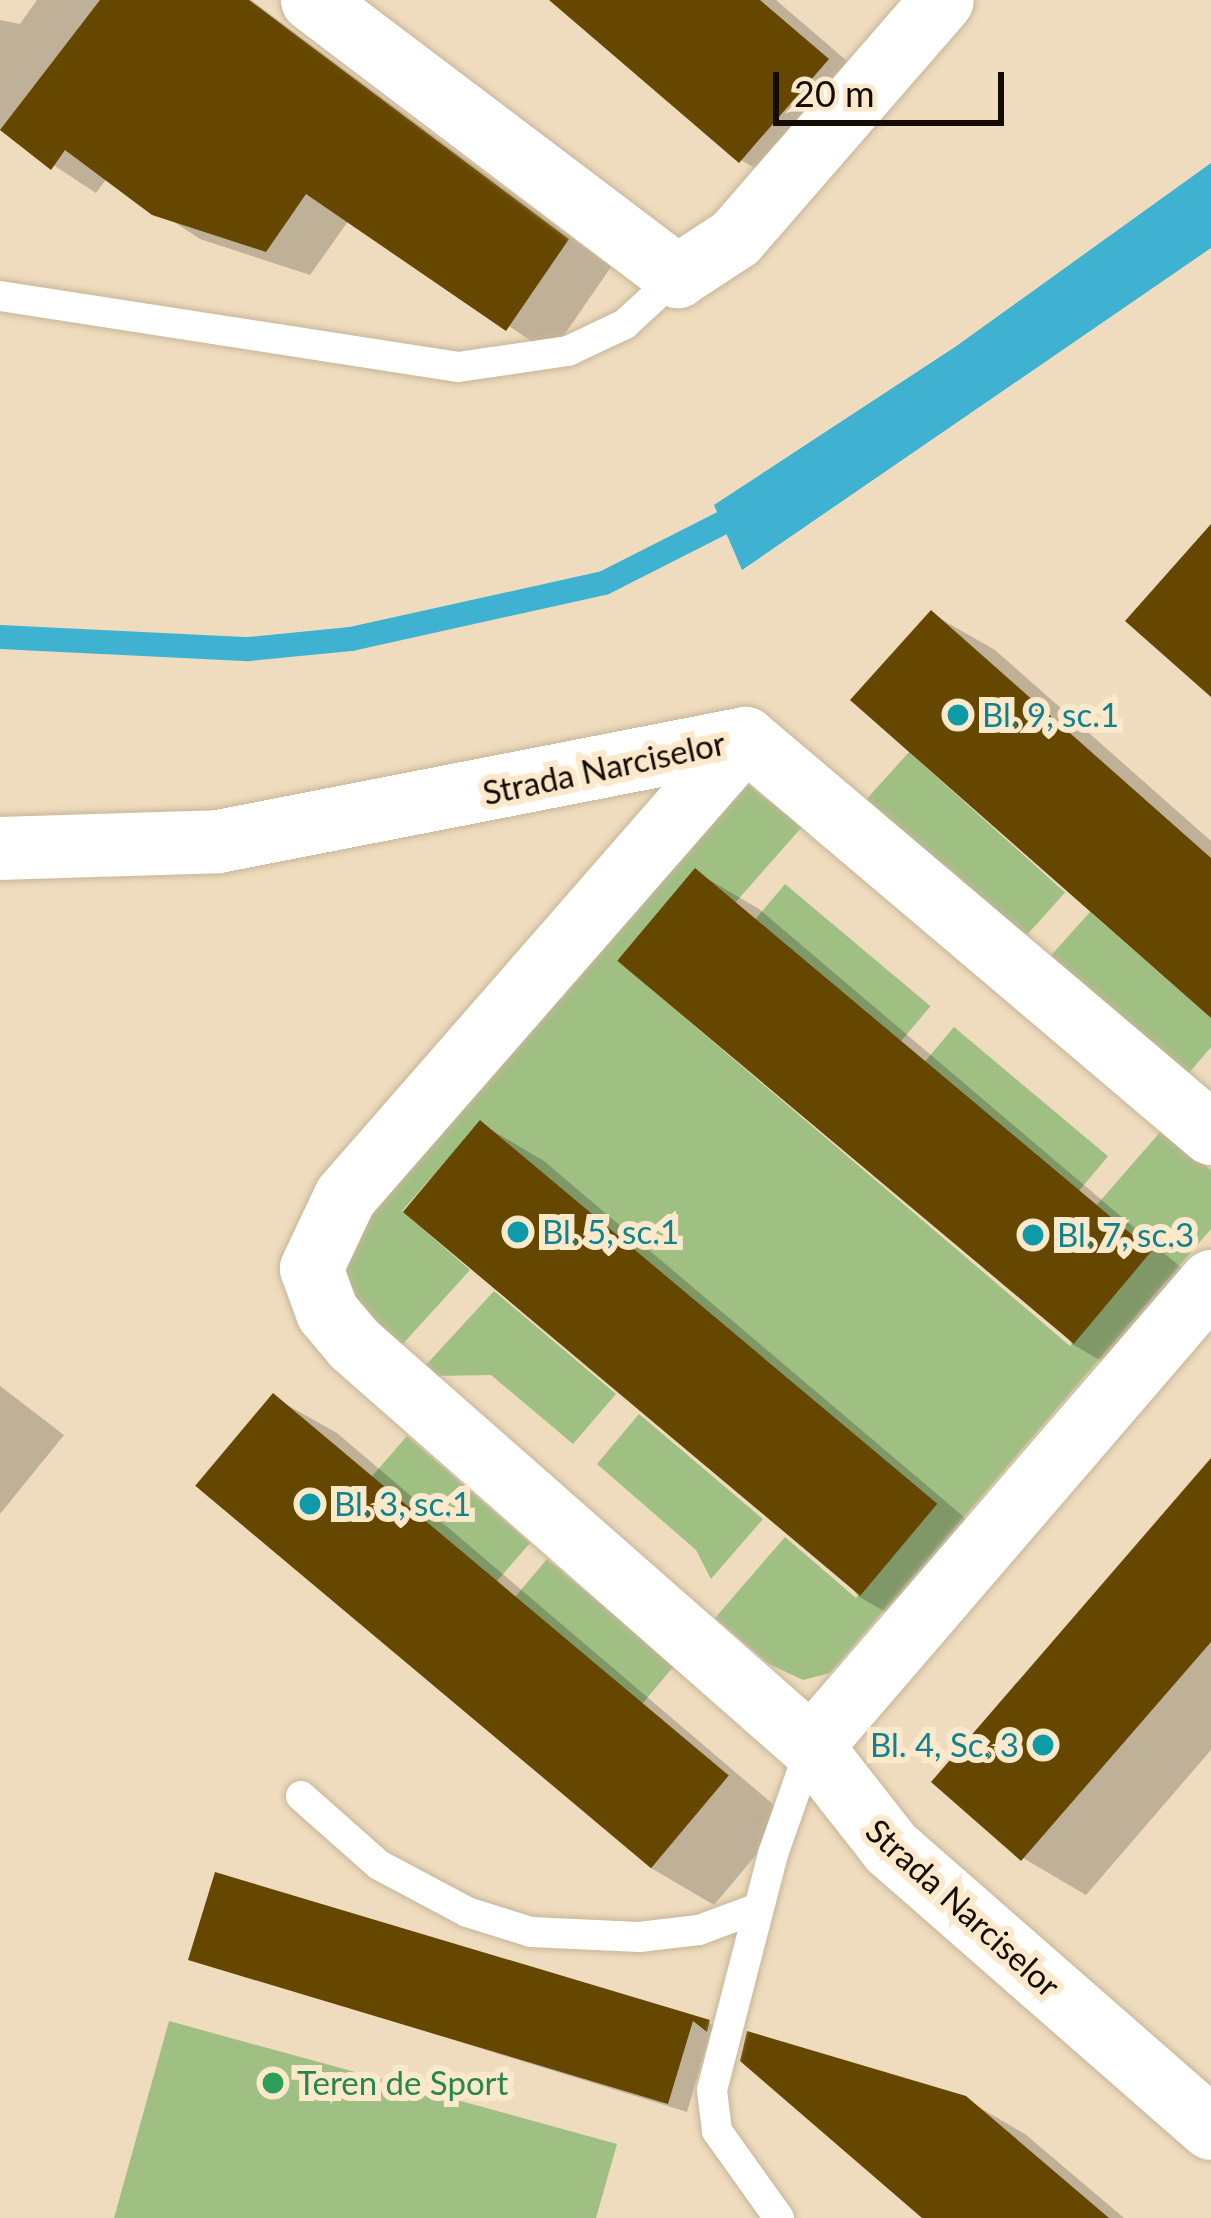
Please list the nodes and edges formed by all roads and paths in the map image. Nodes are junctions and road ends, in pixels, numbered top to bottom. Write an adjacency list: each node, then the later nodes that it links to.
1 (312, 0): 3 (street)
2 (942, 0): 3 (street)
3 (676, 276): 4 (lane)
4 (0, 296)
5 (745, 738): 6 (street, Strada Narciselor); 7 (street, Strada Narciselor); 9 (street, Strada Narciselor)
6 (0, 848)
7 (1211, 1133)
8 (1211, 1281): 9 (street)
9 (811, 1746): 11 (lane); 12 (street, Strada Narciselor)
10 (301, 1796): 11 (lane)
11 (758, 1908): 13 (lane)
12 (1211, 2128)
13 (779, 2218)

